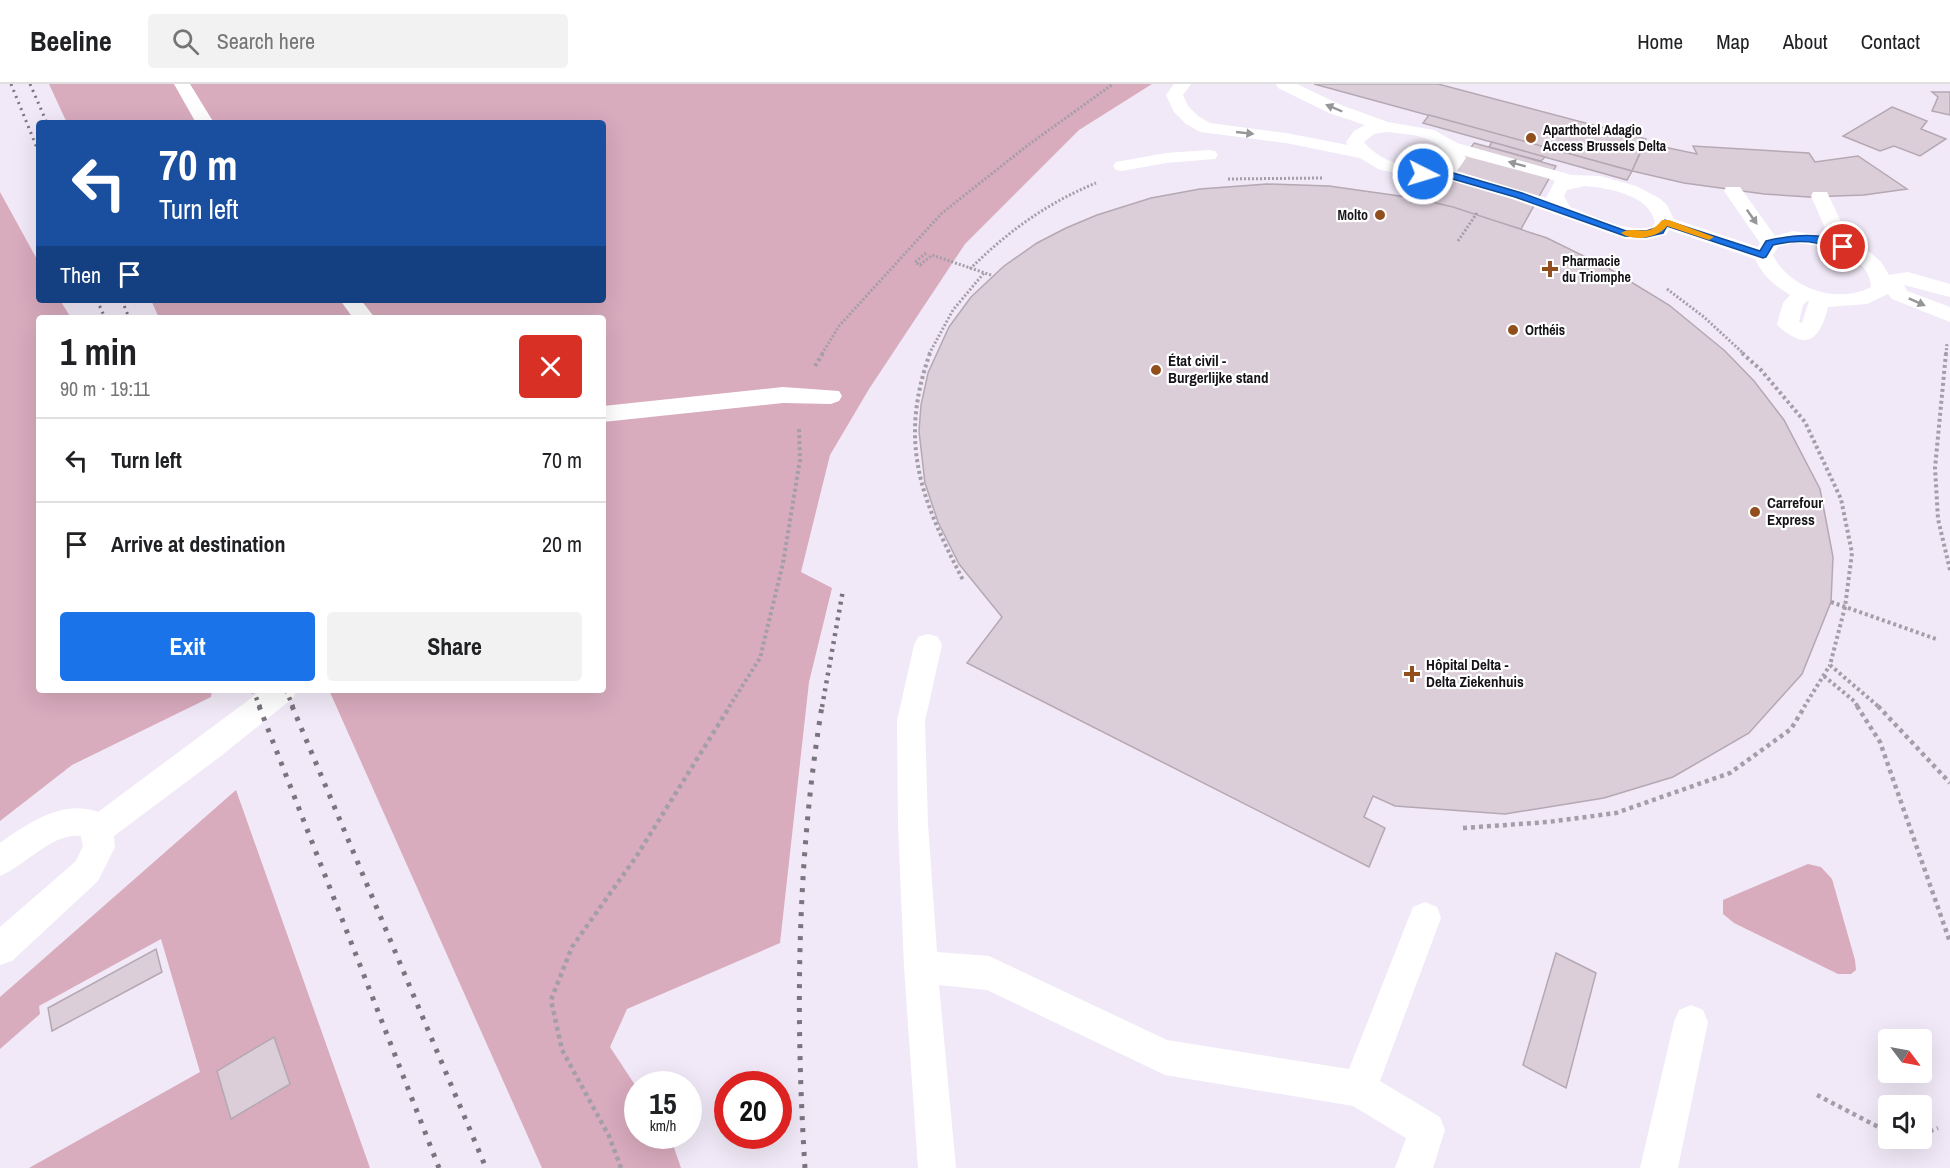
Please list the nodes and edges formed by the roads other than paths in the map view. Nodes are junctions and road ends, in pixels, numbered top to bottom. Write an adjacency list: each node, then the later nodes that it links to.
1 (182, 84): 4 (lane)
2 (1183, 84): 5 (lane)
3 (1284, 84): 6 (lane, one-way to 3)
4 (203, 120)
5 (1198, 124): 7 (lane); 10 (lane)
6 (1386, 127): 8 (lane); 9 (lane)
7 (1218, 130): 9 (lane, one-way to 9); 10 (lane)
8 (1453, 147): 12 (lane); 13 (lane, one-way to 8)
9 (1365, 154): 12 (lane)
10 (1167, 158): 11 (lane)
11 (1122, 166)
12 (1440, 172): 16 (lane)
13 (1572, 182): 16 (lane); 17 (lane)
14 (1733, 191): 19 (lane, one-way to 19)
15 (1820, 196): 18 (lane)
16 (1563, 210): 17 (lane)
17 (1665, 222): 19 (lane)
18 (1843, 247): 19 (lane); 20 (lane)
19 (1766, 249): 22 (lane)
20 (1887, 281): 21 (lane); 23 (lane); 26 (lane, one-way to 26)
21 (1950, 291)
22 (1804, 293): 23 (lane); 23 (lane)
23 (1842, 302)
24 (352, 303): 25 (lane)
25 (362, 315)
26 (1949, 325)
27 (831, 396): 28 (lane)
28 (650, 410): 29 (lane); 30 (lane)
29 (606, 414)
30 (606, 431)
31 (928, 645): 37 (lane)
32 (279, 693): 33 (lane)
33 (98, 830): 34 (lane); 36 (lane)
34 (0, 861)
35 (1425, 918): 39 (lane)
36 (0, 948)
37 (921, 967): 39 (lane); 40 (lane)
38 (1691, 1022): 42 (lane)
39 (1359, 1089): 41 (lane)
40 (937, 1168)
41 (1414, 1168)
42 (1659, 1168)

